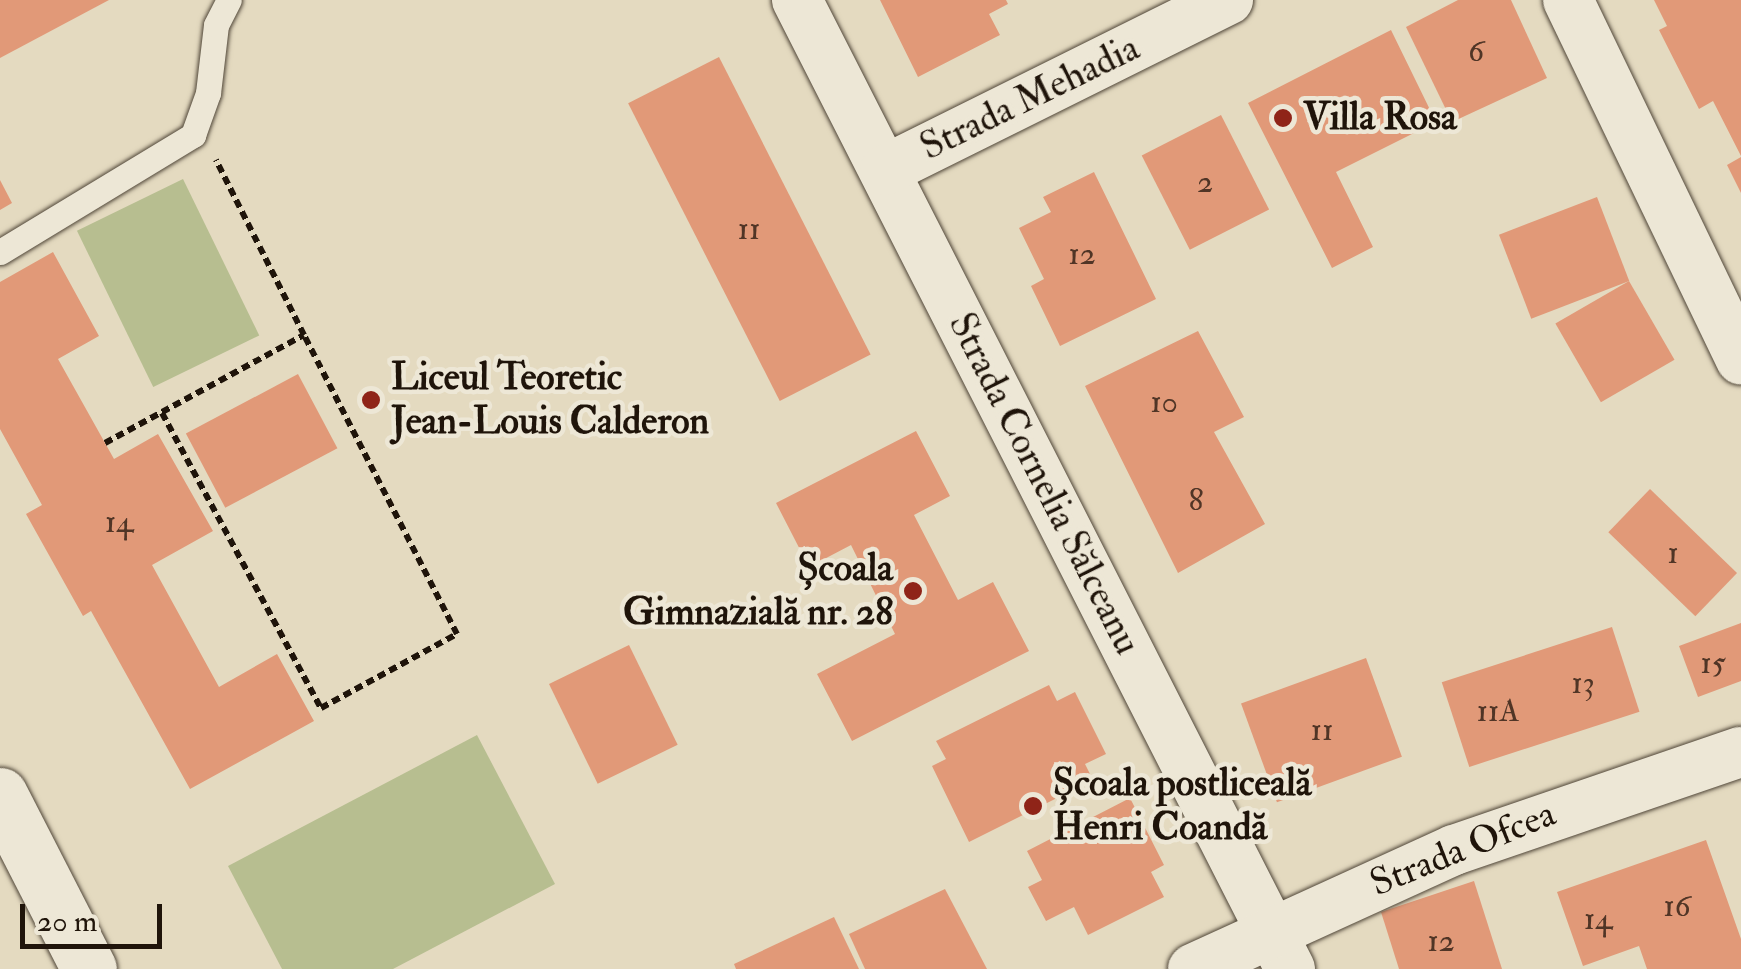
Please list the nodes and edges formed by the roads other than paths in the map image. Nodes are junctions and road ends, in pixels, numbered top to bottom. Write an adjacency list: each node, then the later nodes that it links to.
1 (229, 0): 6 (lane)
2 (797, 0): 5 (street, Strada Cornelia Sălceanu)
3 (1228, 0): 5 (street, Strada Mehadia)
4 (1568, 0): 7 (street)
5 (885, 170): 10 (street, Strada Cornelia Sălceanu)
6 (0, 252)
7 (1741, 360)
8 (1741, 752): 10 (street, Strada Ofcea)
9 (0, 796): 11 (main road)
10 (1280, 949): 12 (street, Strada Ofcea)
11 (89, 969)
12 (1193, 969)

